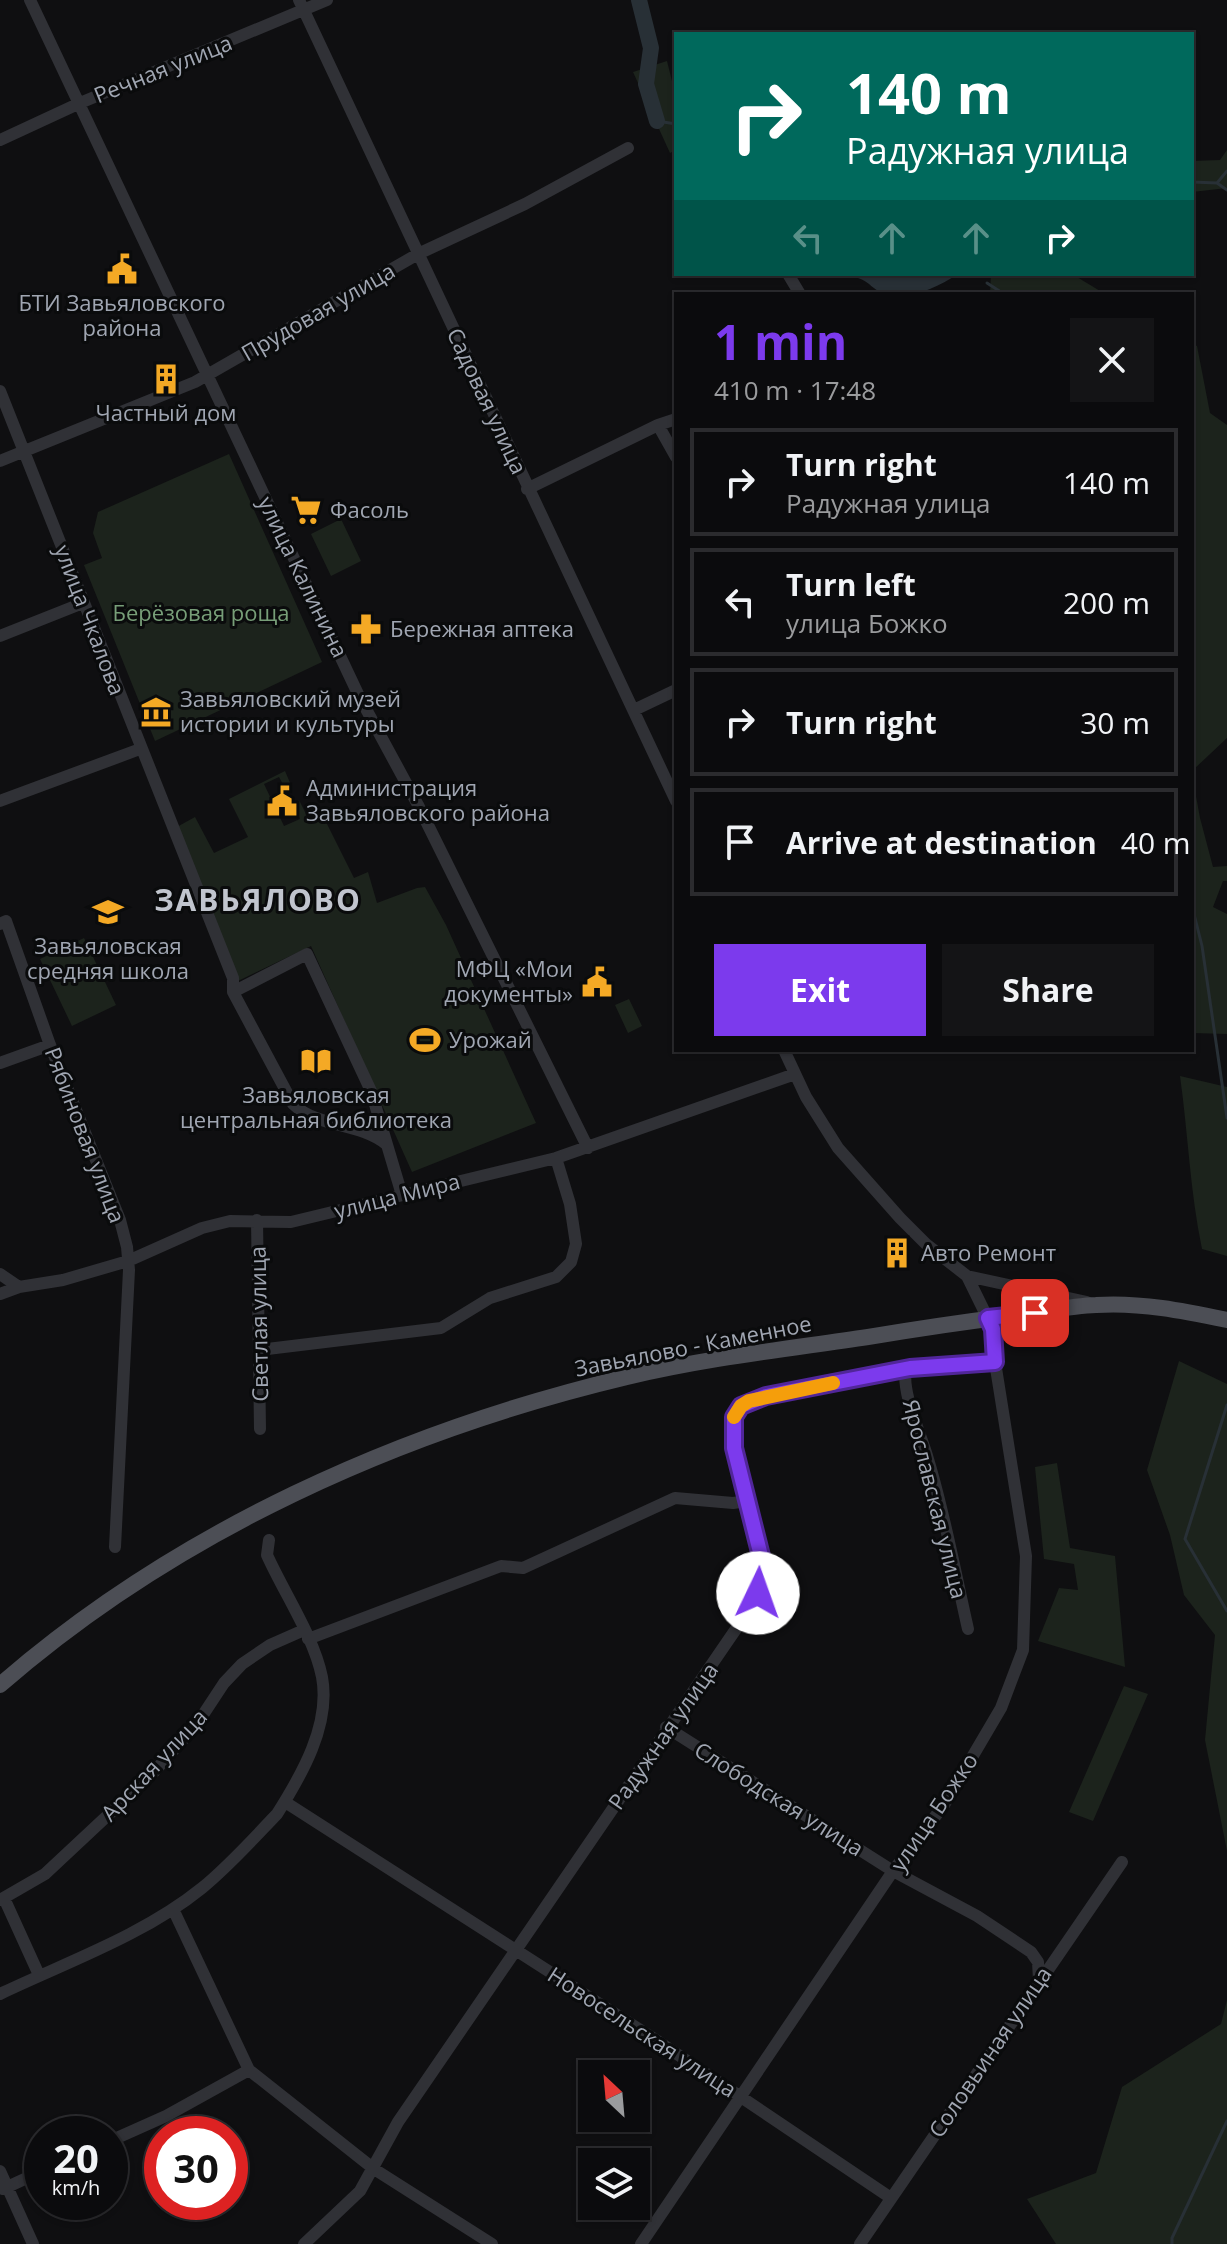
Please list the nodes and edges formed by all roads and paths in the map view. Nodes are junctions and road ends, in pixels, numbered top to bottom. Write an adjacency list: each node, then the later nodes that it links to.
1 (30, 0): 4 (street, улица Калинина)
2 (327, 0): 3 (street, Речная улица)
3 (302, 5): 4 (street, Речная улица); 7 (street, Садовая улица)
4 (80, 103): 5 (street, Речная улица); 8 (street, улица Калинина)
5 (0, 140)
6 (628, 148): 7 (street, Прудовая улица)
7 (418, 254): 8 (street, Прудовая улица); 15 (street, Садовая улица)
8 (207, 375): 12 (street, Прудовая улица); 30 (street, улица Калинина)
9 (0, 391): 12 (street, улица Чкалова)
10 (674, 420): 11 (street)
11 (658, 425): 13 (street); 15 (street)
12 (24, 452): 14 (street, Прудовая улица); 16 (street, улица Чкалова)
13 (674, 453)
14 (0, 461)
15 (527, 489): 19 (street, Садовая улица)
16 (83, 603): 17 (street); 20 (street, улица Чкалова)
17 (0, 636)
18 (674, 691): 19 (street)
19 (634, 710): 21 (street, Садовая улица)
20 (140, 749): 22 (street); 24 (street, улица Чкалова)
21 (674, 797)
22 (0, 801)
23 (3, 922): 25 (street, Рябиновая улица)
24 (233, 992): 29 (street, улица Чкалова); 29 (street)
25 (50, 1045): 27 (street); 34 (street, Рябиновая улица)
26 (785, 1052): 28 (street)
27 (0, 1063)
28 (795, 1074): 30 (street, улица Мира); 36 (street)
29 (386, 1144): 32 (street)
30 (588, 1148): 31 (street, улица Мира)
31 (556, 1158): 32 (street, улица Мира); 42 (street)
32 (402, 1195): 33 (street, улица Мира)
33 (257, 1220): 34 (street, улица Мира); 42 (street, Светлая улица)
34 (128, 1261): 37 (street, улица Мира); 48 (street, Рябиновая улица)
35 (0, 1274): 37 (street)
36 (967, 1276): 39 (street); 40 (street, улица Божко)
37 (19, 1287): 38 (street, улица Мира)
38 (0, 1294)
39 (1098, 1304): 40 (main road, Завьялово - Каменное); 41 (main road, Завьялово - Каменное)
40 (988, 1318): 43 (street, улица Божко); 51 (main road, Завьялово - Каменное)
41 (1227, 1320)
42 (259, 1350): 45 (street, Светлая улица)
43 (995, 1362): 44 (street, Радужная улица); 55 (street, улица Божко)
44 (906, 1368): 46 (street, Радужная улица); 49 (street, Ярославская улица)
45 (260, 1429)
46 (747, 1501): 50 (street, Арская улица); 52 (street, Радужная улица)
47 (269, 1540): 50 (street)
48 (115, 1547)
49 (968, 1629)
50 (306, 1635): 53 (street); 56 (street, Арская улица)
51 (0, 1685)
52 (666, 1727): 55 (street, Слободская улица); 58 (street, Радужная улица)
53 (285, 1802): 57 (street); 58 (street, Новосельская улица)
54 (1122, 1862): 60 (street, Соловьиная улица)
55 (893, 1871): 60 (street, Слободская улица); 63 (street, улица Божко)
56 (2, 1899): 59 (street)
57 (173, 1909): 59 (street); 62 (street)
58 (517, 1951): 63 (street, Новосельская улица); 65 (street, Радужная улица)
59 (39, 1975): 61 (street)
60 (1039, 1980): 69 (street, Соловьиная улица)
61 (0, 1994)
62 (249, 2070): 64 (street); 65 (street)
63 (742, 2097): 69 (street, Новосельская улица); 73 (street, улица Божко)
64 (128, 2133)
65 (374, 2169): 71 (street, Радужная улица); 72 (street)
66 (0, 2171): 68 (street)
67 (24, 2180): 68 (street)
68 (4, 2189): 70 (street)
69 (891, 2198): 74 (street, Соловьиная улица)
70 (33, 2244)
71 (304, 2244)
72 (492, 2244)
73 (641, 2244)
74 (860, 2244)

